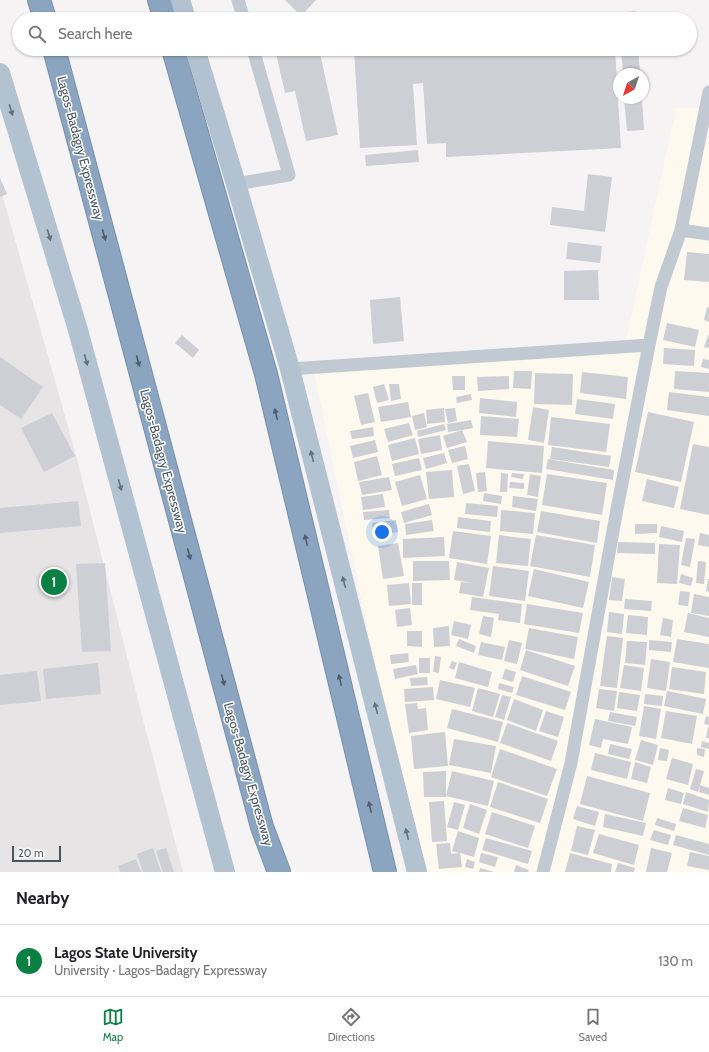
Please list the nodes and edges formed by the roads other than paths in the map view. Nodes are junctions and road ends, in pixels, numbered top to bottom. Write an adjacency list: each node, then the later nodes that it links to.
1 (39, 0): 5 (highway)
2 (159, 0): 6 (highway)
3 (180, 0): 7 (main road)
4 (238, 0): 8 (street)
5 (43, 12)
6 (163, 12)
7 (184, 12)
8 (242, 12)
9 (56, 56): 21 (highway, Lagos-Badagry Expressway, one-way to 21)
10 (175, 56): 22 (highway, one-way to 10)
11 (197, 56): 15 (main road)
12 (255, 56): 15 (street)
13 (0, 73): 20 (main road, one-way to 20)
14 (709, 92): 16 (street)
15 (236, 184): 19 (main road)
16 (681, 230): 17 (street); 18 (street)
17 (709, 234)
18 (649, 345): 19 (street); 24 (street)
19 (290, 369): 23 (main road, one-way to 19)
20 (225, 872)
21 (279, 872)
22 (385, 872)
23 (417, 872)
24 (543, 872)

